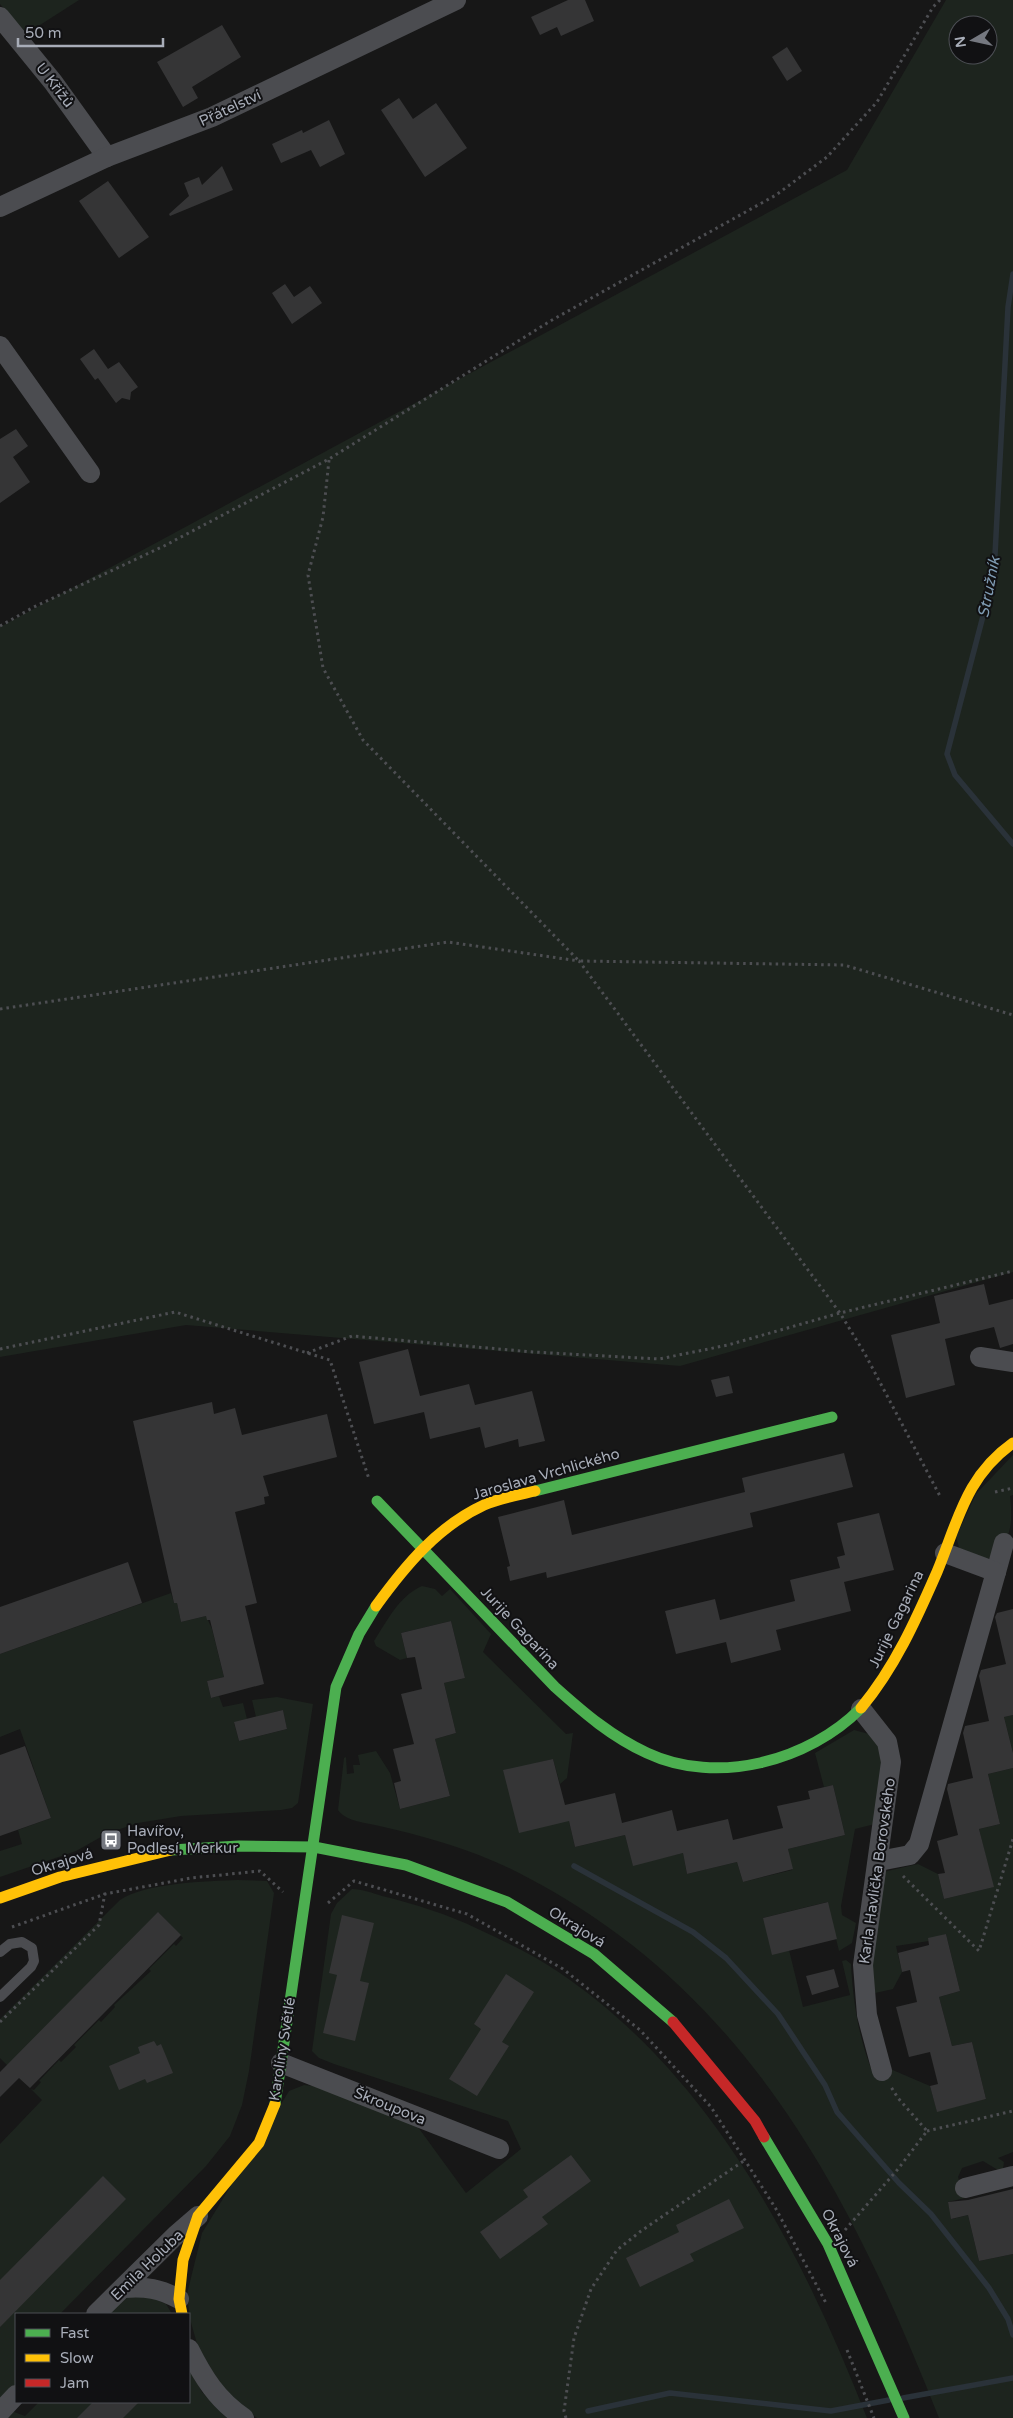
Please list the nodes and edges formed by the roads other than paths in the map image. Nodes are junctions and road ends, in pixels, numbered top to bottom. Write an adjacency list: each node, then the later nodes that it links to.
1 (456, 0): 3 (street, Přátelství)
2 (0, 16): 3 (street, U Křížů)
3 (107, 157): 4 (street, Přátelství)
4 (0, 207)
5 (0, 346): 6 (street)
6 (90, 473)
7 (980, 1356): 8 (street)
8 (1013, 1362)
9 (832, 1418): 13 (street, Jaroslava Vrchlického)
10 (1013, 1444): 14 (street, Jurije Gagarina)
11 (378, 1502): 13 (street, Jurije Gagarina)
12 (1004, 1543): 15 (street)
13 (424, 1548): 16 (street, Jurije Gagarina); 17 (street, Jaroslava Vrchlického)
14 (945, 1553): 15 (street); 16 (street, Jurije Gagarina)
15 (996, 1572): 18 (street)
16 (861, 1709): 18 (street, Karla Havlíčka Borovského)
17 (314, 1847): 19 (street, Okrajová); 22 (street, Karolíny Světlé); 35 (street, Okrajová)
18 (878, 1862): 23 (street, Karla Havlíčka Borovského)
19 (0, 1898)
20 (0, 1952): 21 (lane)
21 (0, 1997)
22 (281, 2063): 24 (street, Škroupova); 27 (street, Karolíny Světlé)
23 (882, 2071)
24 (499, 2150)
25 (1013, 2176): 26 (street)
26 (965, 2188)
27 (198, 2216): 28 (street, Emila Holuba); 29 (street, Karolíny Světlé)
28 (124, 2288): 29 (street); 30 (street, Emila Holuba)
29 (181, 2307)
30 (97, 2313)
31 (190, 2350): 34 (street)
32 (15, 2396): 33 (street)
33 (0, 2412)
34 (244, 2418)
35 (904, 2418)

